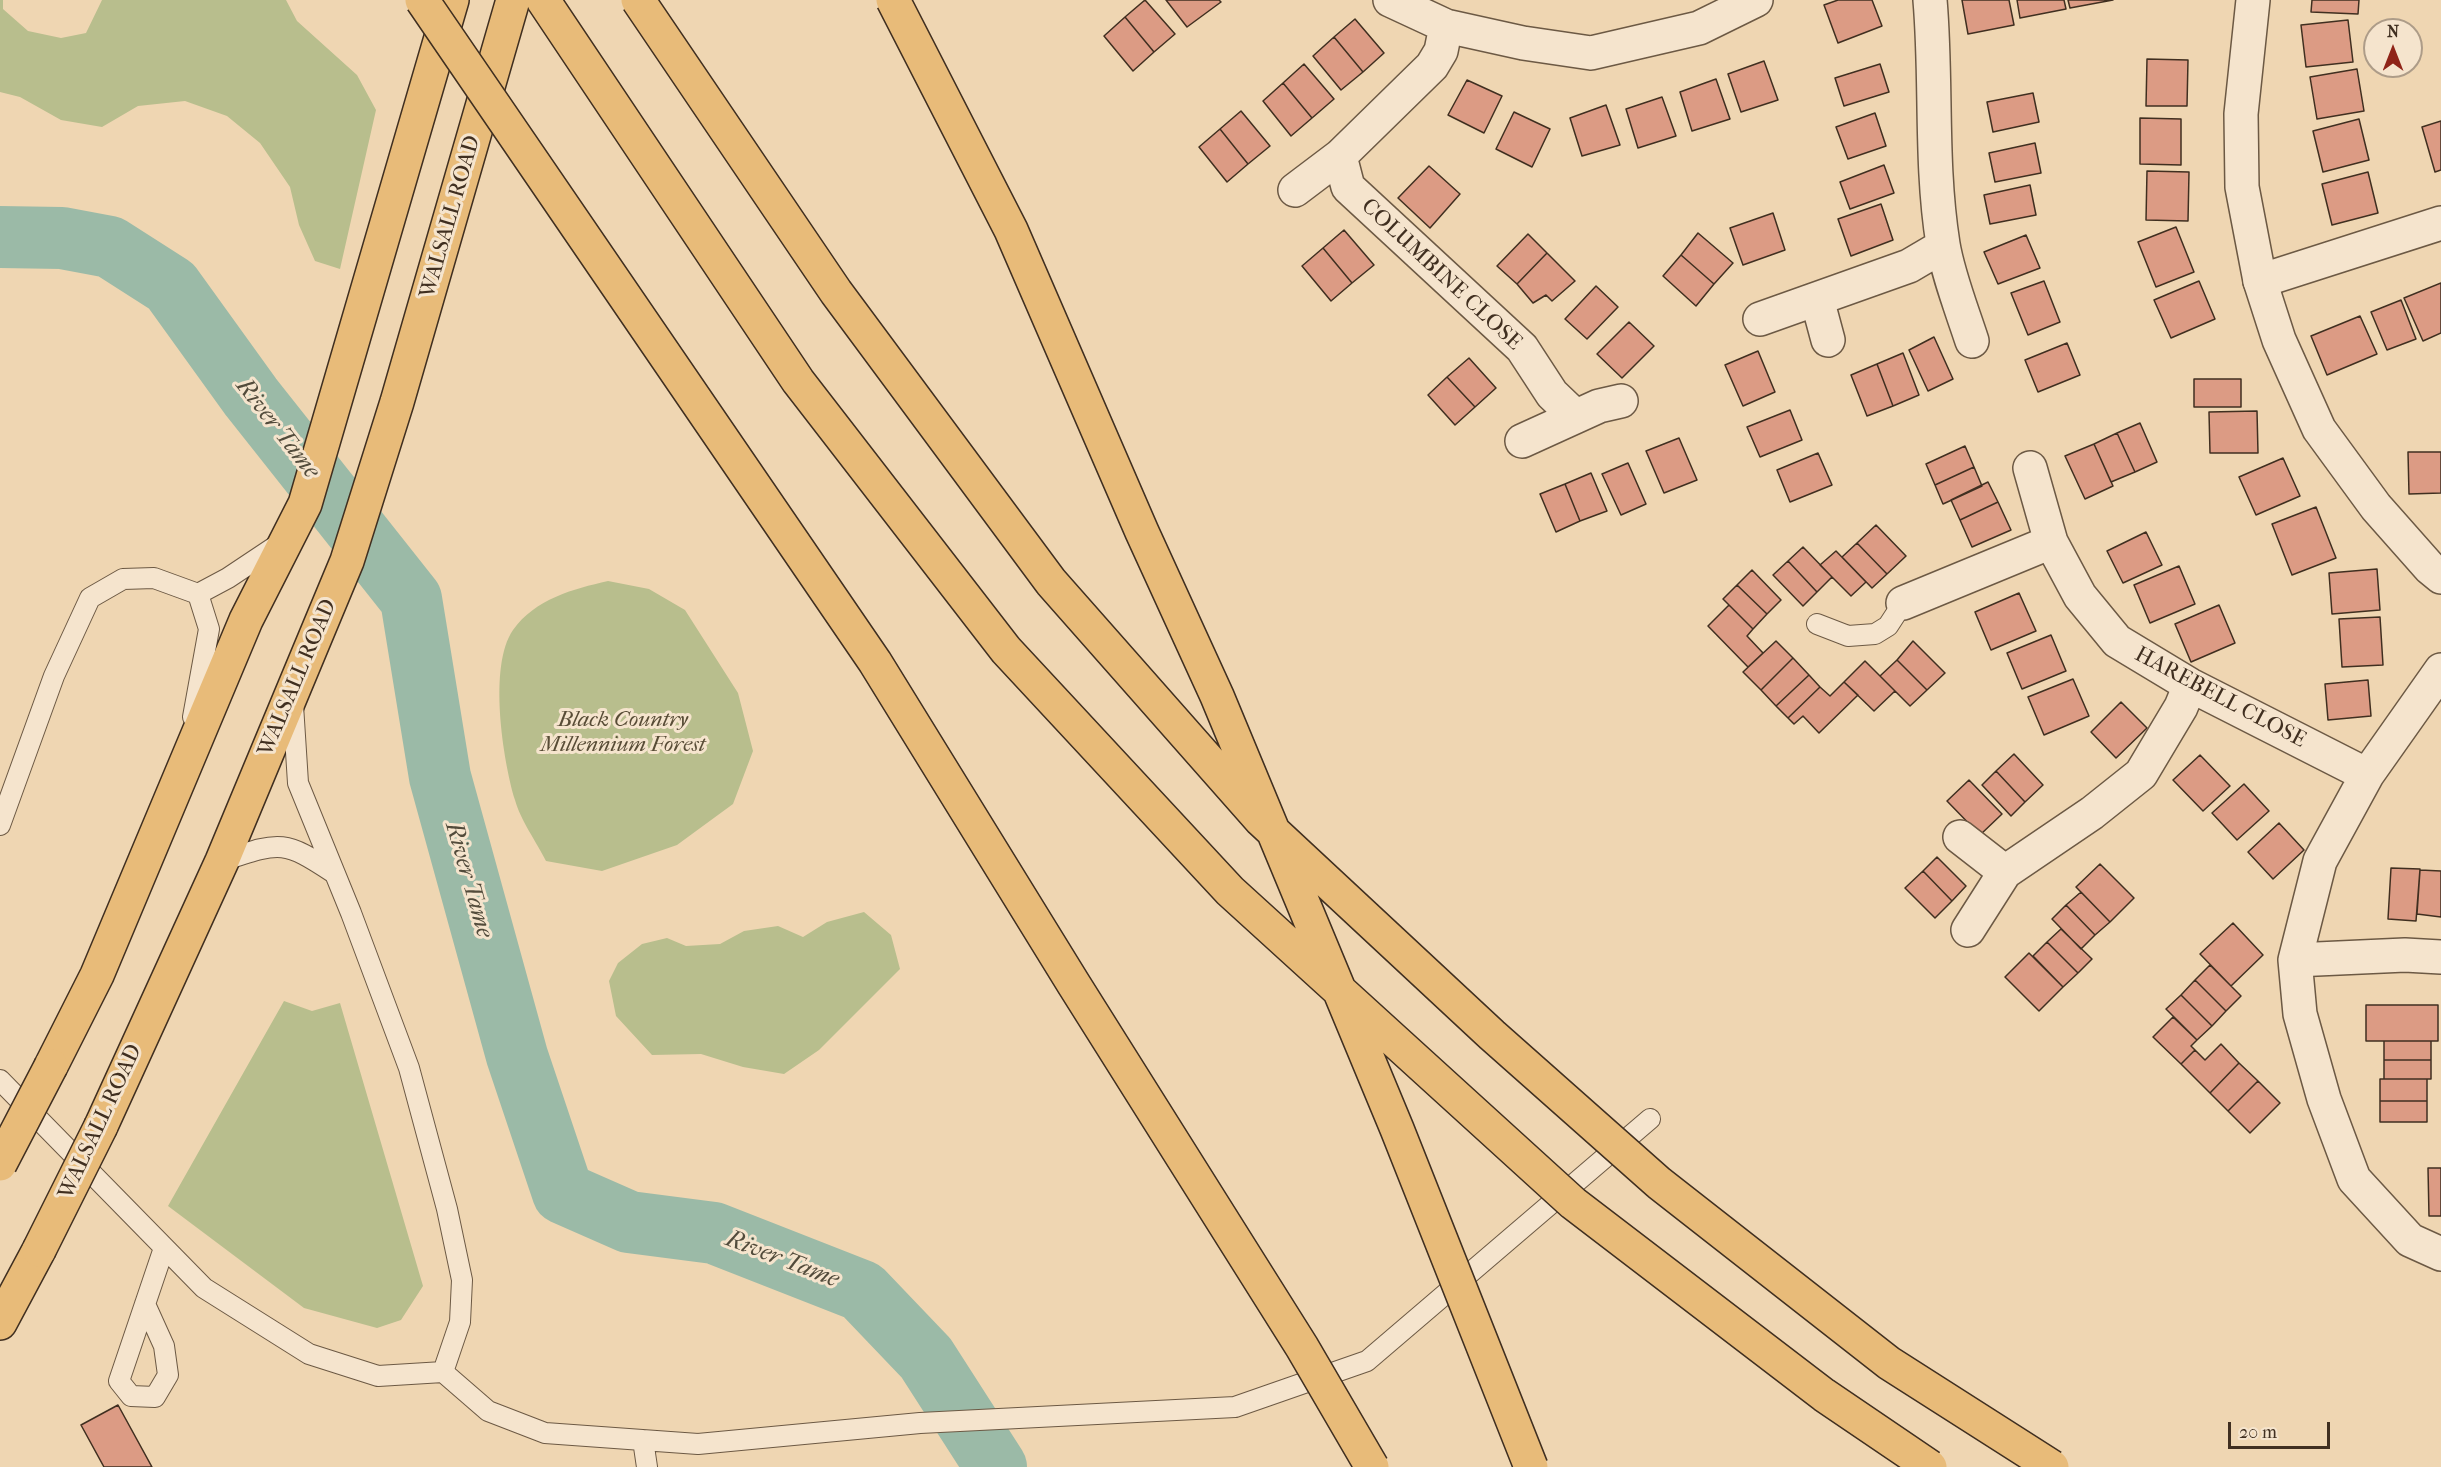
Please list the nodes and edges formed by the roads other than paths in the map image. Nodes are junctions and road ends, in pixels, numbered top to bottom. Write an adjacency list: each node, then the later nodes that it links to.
1 (422, 0): 54 (main road, bridge)
2 (452, 0): 25 (main road)
3 (513, 0): 33 (main road, WALSALL ROAD)
4 (543, 0): 56 (main road, bridge)
5 (638, 0): 57 (main road, bridge)
6 (893, 0): 55 (main road, bridge)
7 (1756, 0): 11 (street)
8 (1930, 0): 15 (street)
9 (2253, 0): 16 (street)
10 (1393, 1): 11 (street)
11 (1446, 26): 12 (street)
12 (1340, 156): 13 (street); 22 (street, COLUMBINE CLOSE)
13 (1295, 190)
14 (2441, 223): 16 (street)
15 (1943, 246): 17 (street); 20 (street)
16 (2260, 281): 27 (street)
17 (1817, 299): 18 (street); 19 (street)
18 (1760, 320)
19 (1828, 340)
20 (1972, 341)
21 (1621, 401): 22 (street)
22 (1575, 416): 23 (street)
23 (1522, 441)
24 (2030, 468): 26 (street, HAREBELL CLOSE)
25 (288, 538): 28 (lane); 34 (main road)
26 (2051, 542): 29 (street); 32 (street, HAREBELL CLOSE)
27 (2441, 577)
28 (198, 594): 34 (lane); 36 (lane)
29 (1903, 603): 30 (lane)
30 (1817, 624)
31 (2441, 670): 35 (street)
32 (2190, 685): 35 (street, HAREBELL CLOSE); 39 (street)
33 (292, 690): 38 (main road, WALSALL ROAD); 40 (lane)
34 (184, 767): 46 (main road, bridge)
35 (2367, 775): 43 (street)
36 (0, 825)
37 (1960, 837): 39 (street)
38 (222, 861): 40 (lane); 50 (main road, WALSALL ROAD, bridge)
39 (2005, 872): 41 (street)
40 (334, 873): 51 (lane)
41 (1968, 930)
42 (2441, 957): 43 (street)
43 (2295, 960): 48 (street)
44 (0, 1080): 47 (lane)
45 (1650, 1119): 52 (lane)
46 (0, 1164)
47 (164, 1248): 49 (lane); 51 (lane)
48 (2441, 1254)
49 (145, 1304)
50 (0, 1323)
51 (443, 1372): 52 (lane)
52 (643, 1440): 53 (lane)
53 (647, 1467)
54 (1372, 1467)
55 (1531, 1467)
56 (1930, 1467)
57 (2052, 1467)

